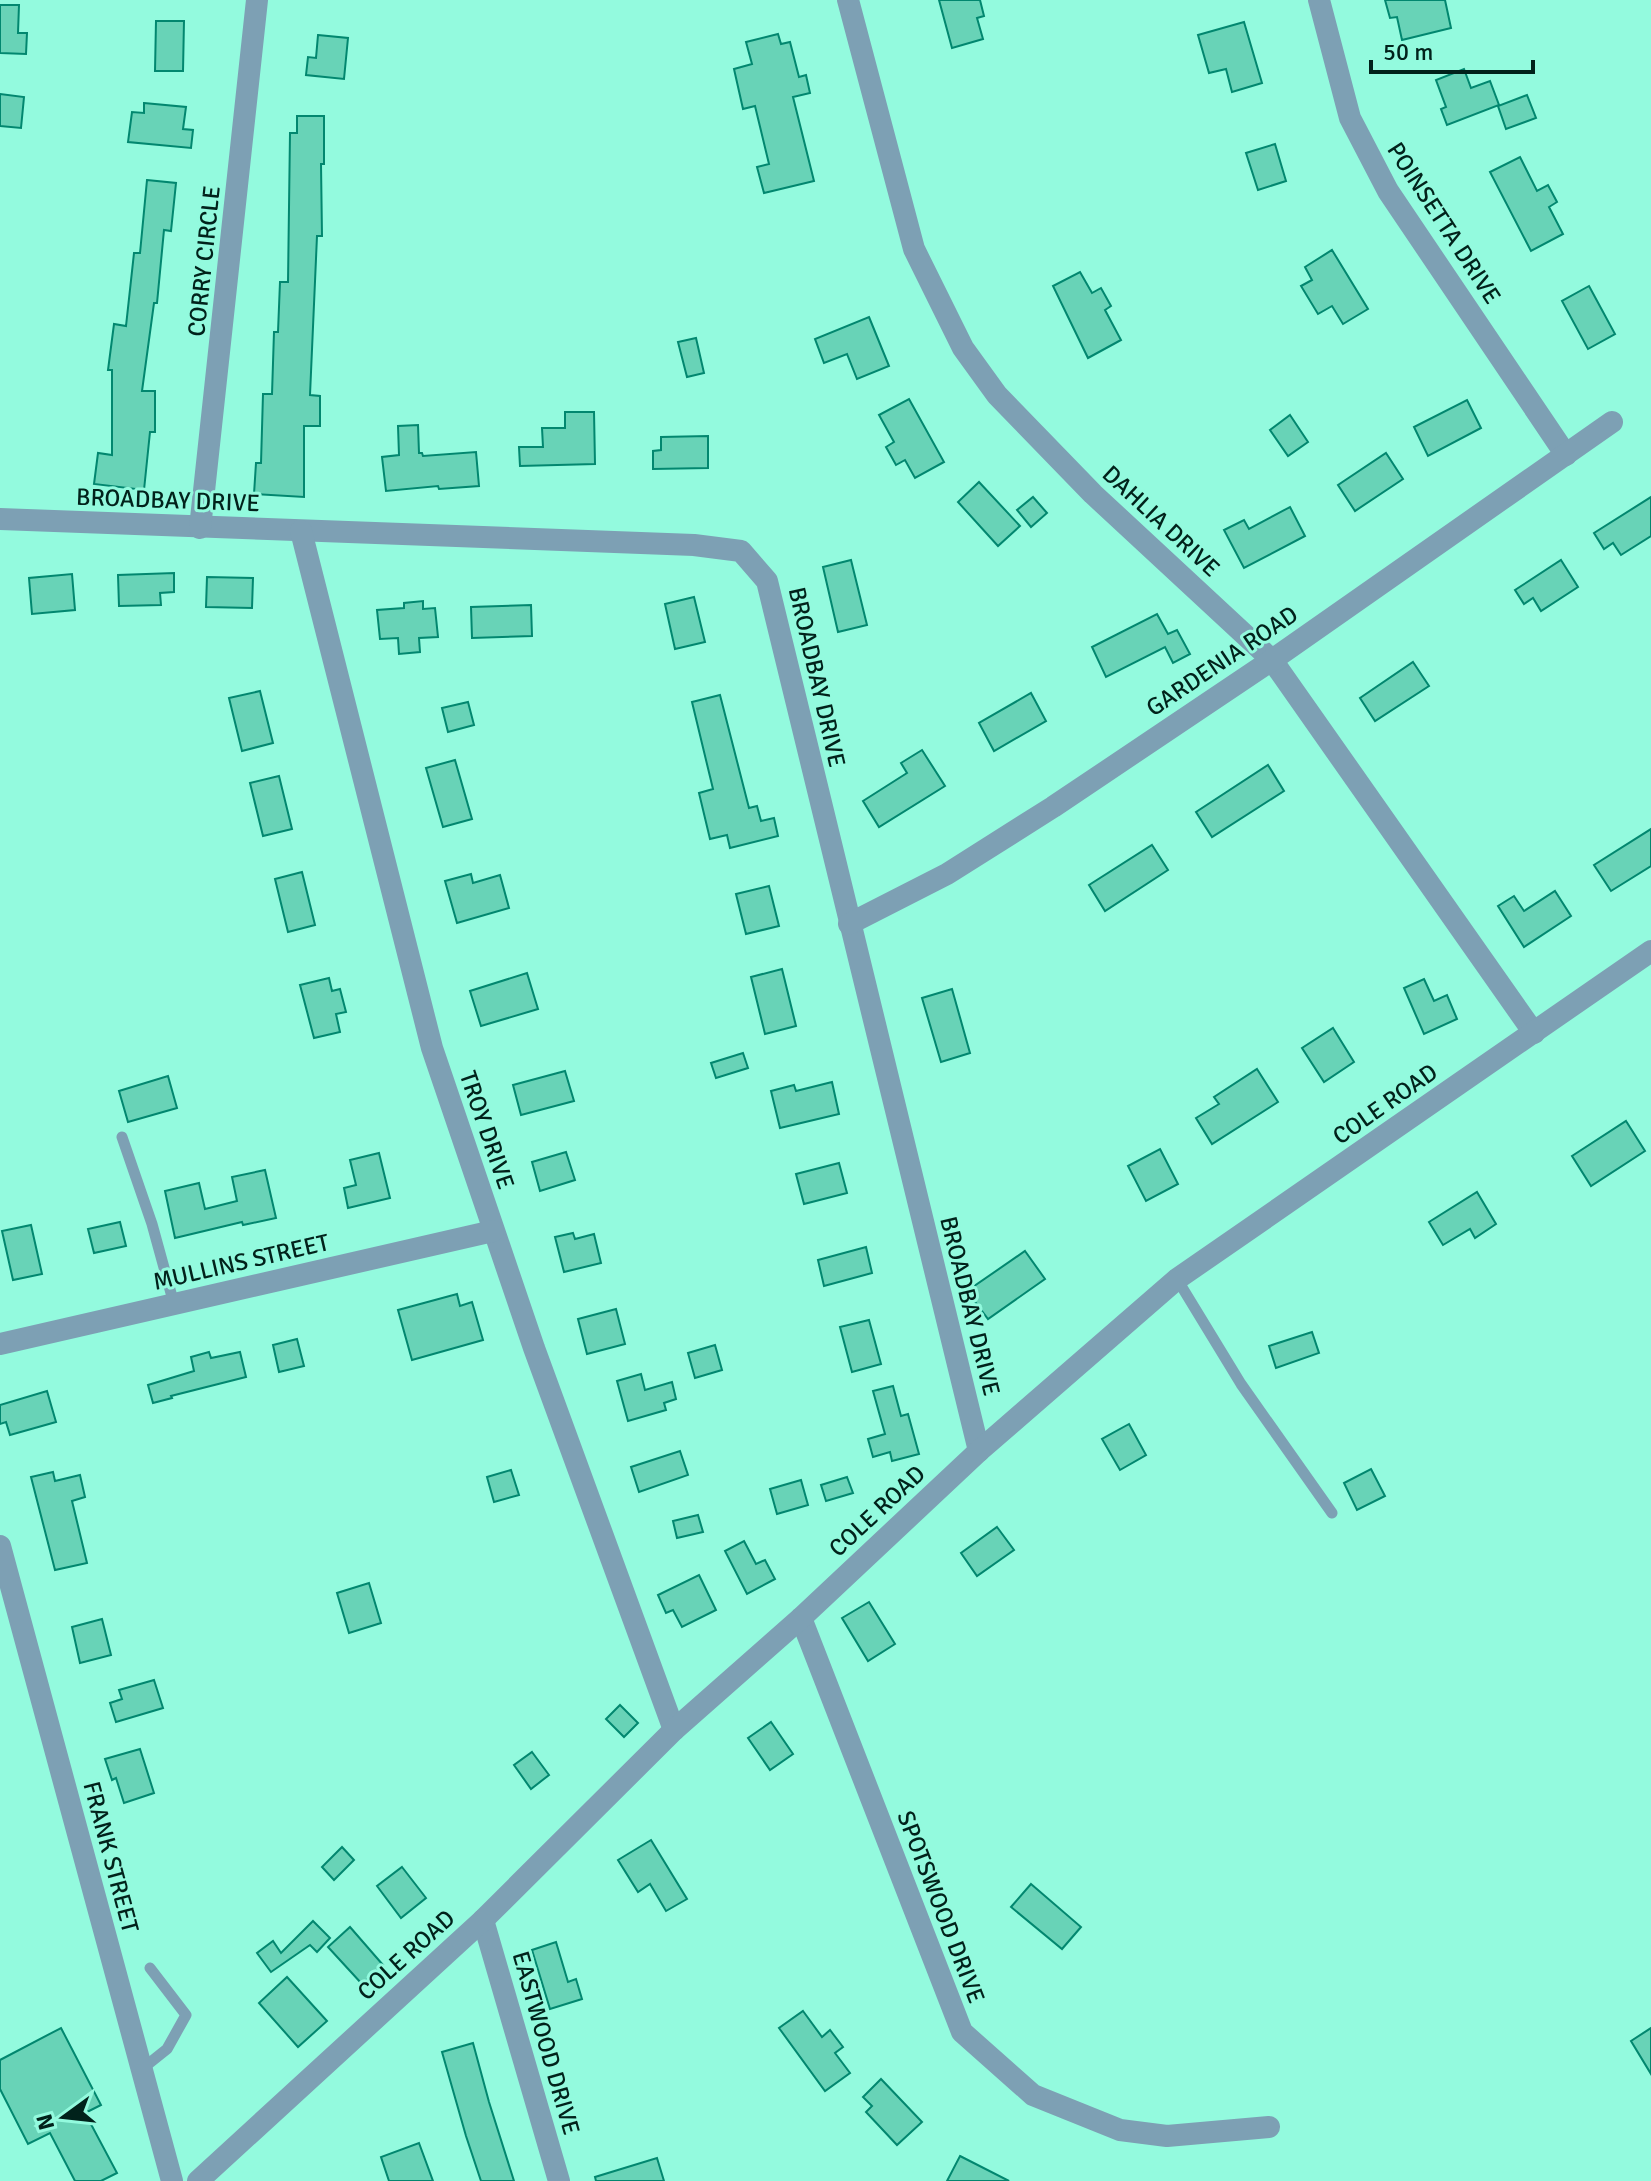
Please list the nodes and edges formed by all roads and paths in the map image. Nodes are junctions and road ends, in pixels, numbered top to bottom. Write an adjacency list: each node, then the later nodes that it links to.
1 (257, 0): 7 (street, CORRY CIRCLE)
2 (848, 0): 9 (street, DAHLIA DRIVE)
3 (1319, 0): 5 (street, POINSETTA DRIVE)
4 (1612, 422): 5 (street, GARDENIA ROAD)
5 (1566, 455): 9 (street, GARDENIA ROAD)
6 (0, 519): 7 (street, BROADBAY DRIVE)
7 (200, 528): 8 (street, BROADBAY DRIVE)
8 (301, 531): 10 (street, BROADBAY DRIVE); 14 (street, TROY DRIVE)
9 (1272, 660): 10 (street, GARDENIA ROAD); 12 (street, DAHLIA DRIVE)
10 (849, 924): 18 (street, BROADBAY DRIVE)
11 (1651, 951): 12 (street, COLE ROAD)
12 (1534, 1033): 15 (street, COLE ROAD)
13 (122, 1137): 16 (lane)
14 (493, 1231): 16 (street, MULLINS STREET); 22 (street, TROY DRIVE)
15 (1177, 1279): 18 (street, COLE ROAD); 19 (lane)
16 (174, 1304): 17 (street, MULLINS STREET)
17 (0, 1344)
18 (979, 1451): 21 (street, COLE ROAD)
19 (1332, 1513)
20 (0, 1546): 25 (street, FRANK STREET)
21 (801, 1618): 22 (street, COLE ROAD); 26 (street, SPOTSWOOD DRIVE)
22 (674, 1730): 23 (street, COLE ROAD)
23 (483, 1920): 28 (street, COLE ROAD); 29 (street, EASTWOOD DRIVE)
24 (150, 1968): 25 (lane)
25 (142, 2069): 27 (street, FRANK STREET)
26 (1269, 2127)
27 (172, 2181)
28 (198, 2181)
29 (559, 2181)

